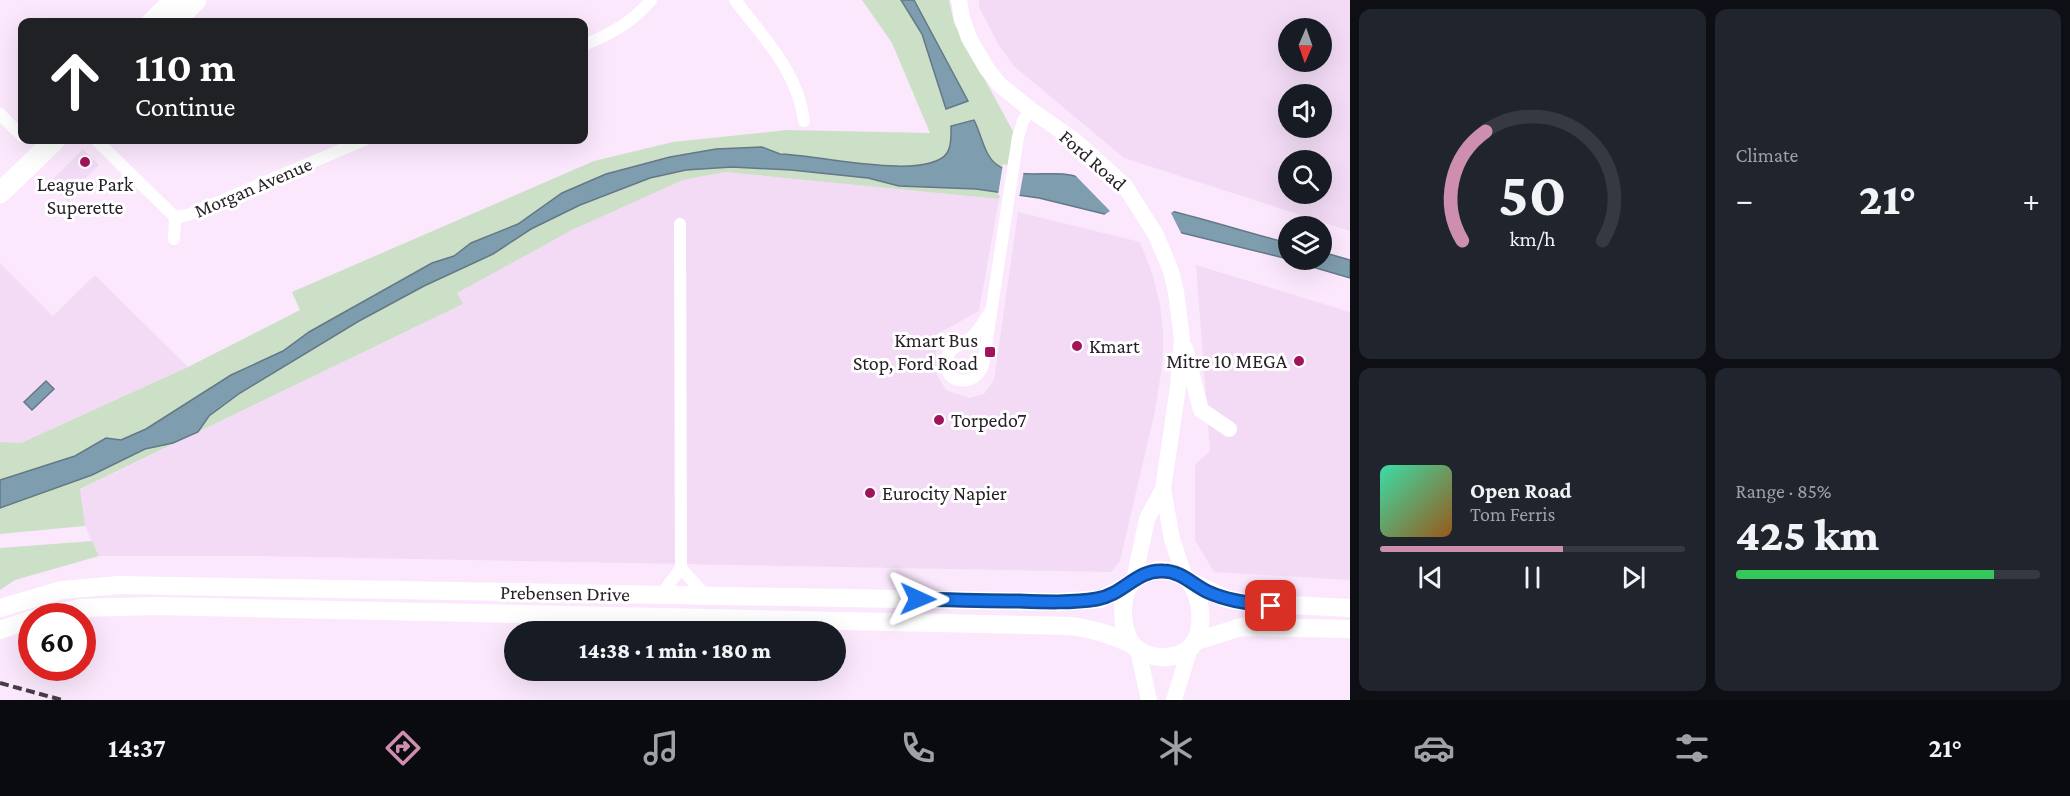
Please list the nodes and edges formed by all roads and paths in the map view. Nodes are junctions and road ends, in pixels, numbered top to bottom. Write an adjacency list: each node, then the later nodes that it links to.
1 (175, 0): 6 (highway)
2 (196, 0): 7 (highway)
3 (651, 0): 8 (street)
4 (735, 0): 11 (street)
5 (959, 0): 9 (street, Ford Road)
6 (156, 18)
7 (178, 18)
8 (588, 43)
9 (1031, 110): 22 (street); 23 (street, Ford Road)
10 (0, 114): 12 (street)
11 (804, 121)
12 (18, 131)
13 (29, 144): 17 (highway)
14 (29, 144): 18 (highway)
15 (100, 144): 19 (street, Morgan Avenue)
16 (355, 144): 19 (street, Morgan Avenue)
17 (0, 173)
18 (0, 193)
19 (175, 217): 21 (street, Morgan Avenue)
20 (680, 224): 28 (street)
21 (174, 239)
22 (990, 312): 24 (street); 25 (street)
23 (1182, 339): 26 (street); 27 (street, Ford Road)
24 (958, 345): 25 (street); 25 (street)
25 (982, 359)
26 (1229, 429)
27 (1162, 489): 29 (street, Ford Road); 30 (street, Ford Road)
28 (681, 568): 31 (street); 32 (street)
29 (1187, 579): 30 (main road); 35 (main road); 39 (main road)
30 (1132, 582): 32 (main road, Prebensen Drive); 40 (main road)
31 (661, 595): 32 (main road, Prebensen Drive); 33 (main road, Prebensen Drive)
32 (705, 596)
33 (0, 608)
34 (96, 608): 40 (main road, Prebensen Drive)
35 (1350, 608)
36 (18, 624): 38 (main road)
37 (1350, 629): 39 (main road)
38 (0, 630)
39 (1192, 645): 40 (main road); 42 (street)
40 (1134, 647): 41 (street)
41 (1149, 700)
42 (1174, 700)

